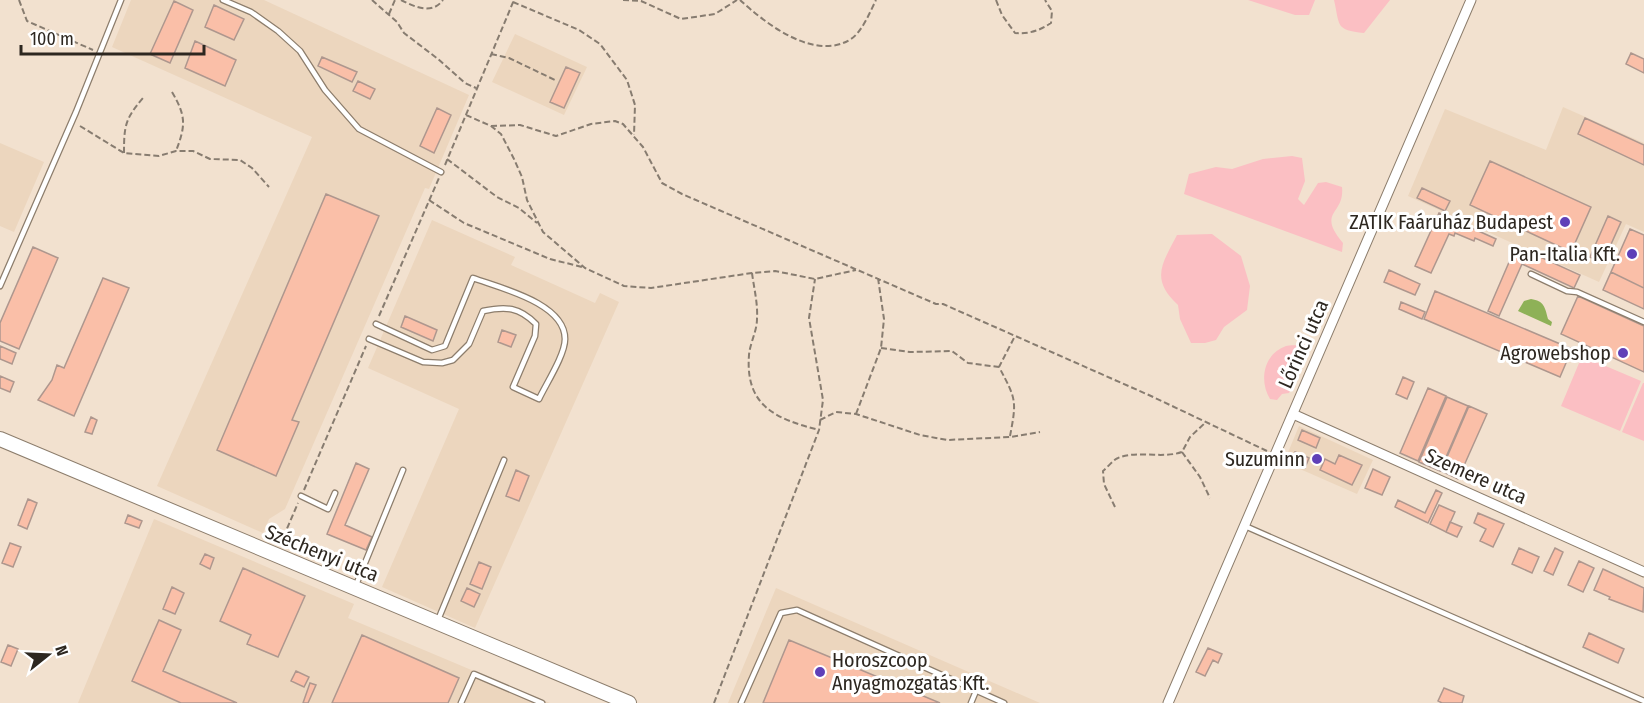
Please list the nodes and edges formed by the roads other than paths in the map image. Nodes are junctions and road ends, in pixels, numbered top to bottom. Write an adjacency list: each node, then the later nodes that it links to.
1 (121, 0): 6 (lane)
2 (223, 0): 4 (lane)
3 (1472, 0): 10 (street, Lőrinci utca)
4 (441, 172)
5 (1531, 274): 7 (lane)
6 (0, 285)
7 (1644, 322)
8 (375, 324): 9 (lane)
9 (369, 339)
10 (1293, 414): 16 (street, Lőrinci utca); 17 (street, Szemere utca)
11 (0, 439): 18 (street, Széchenyi utca)
12 (504, 460): 19 (lane)
13 (404, 470): 18 (lane)
14 (335, 493): 15 (lane)
15 (301, 496)
16 (1245, 526): 21 (lane); 28 (street, Lőrinci utca)
17 (1644, 572)
18 (355, 588): 19 (street, Széchenyi utca)
19 (437, 622): 24 (street, Széchenyi utca)
20 (976, 691): 25 (lane); 26 (lane); 27 (lane)
21 (1644, 701)
22 (461, 703): 23 (lane)
23 (542, 703)
24 (629, 703)
25 (741, 703)
26 (971, 703)
27 (1004, 703)
28 (1168, 703)

